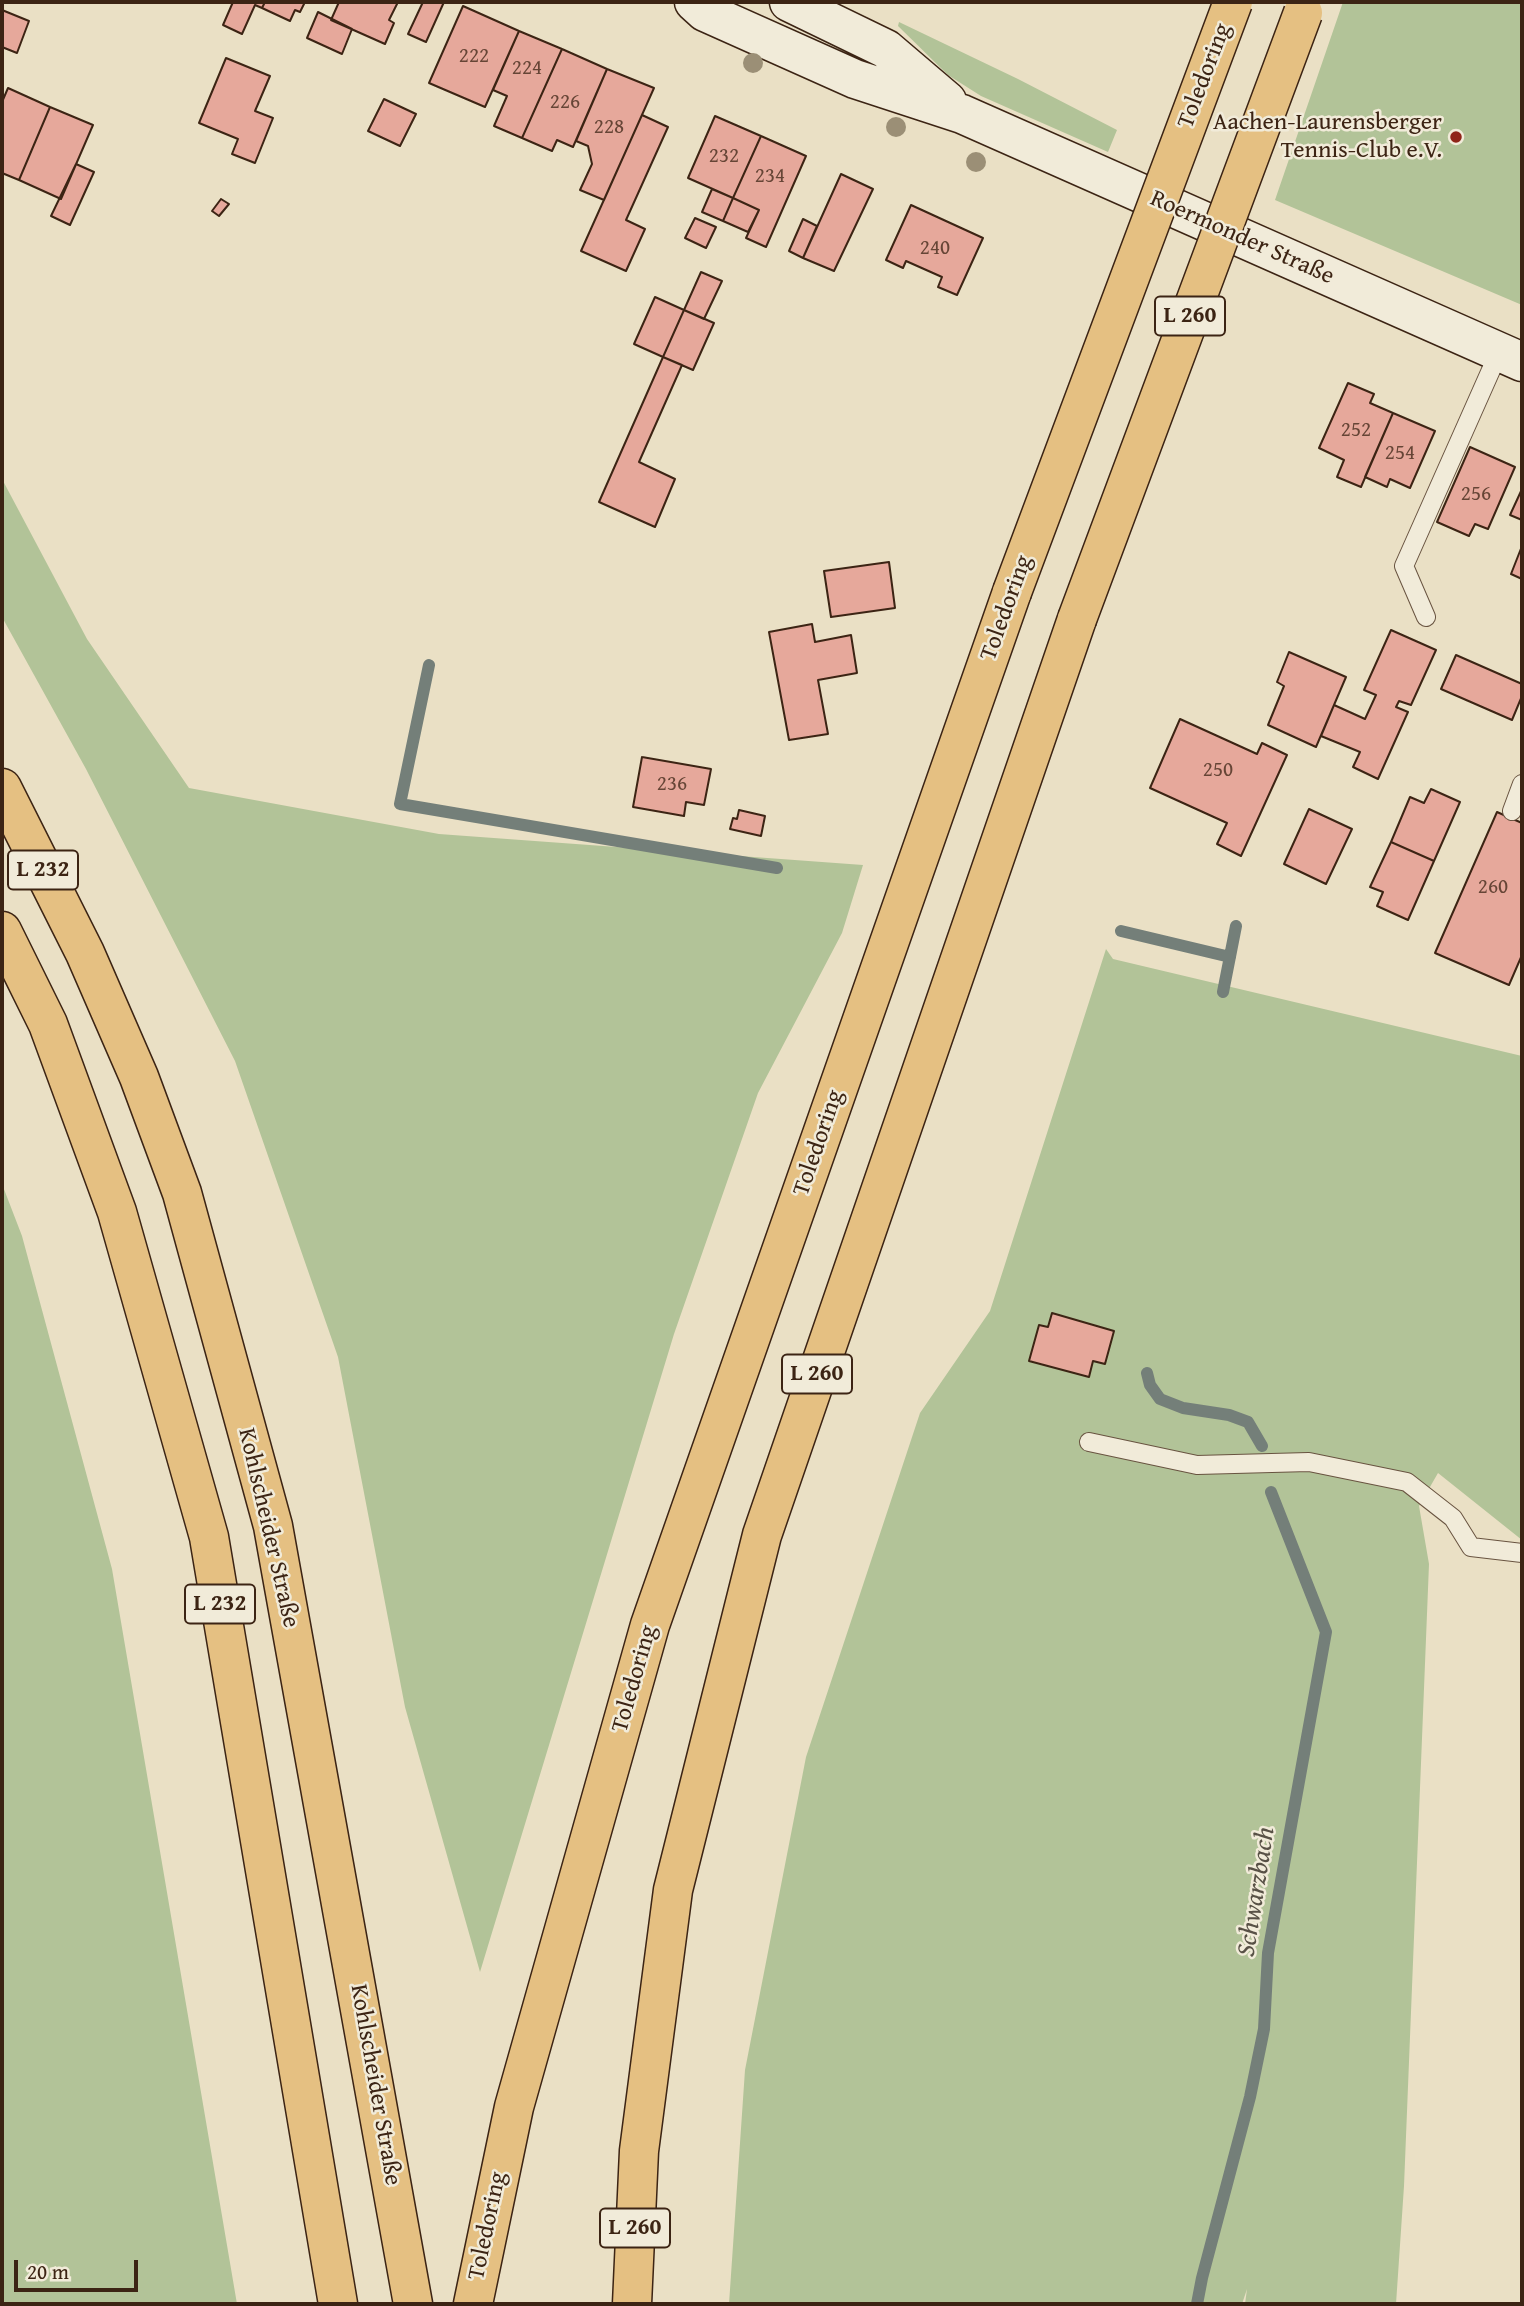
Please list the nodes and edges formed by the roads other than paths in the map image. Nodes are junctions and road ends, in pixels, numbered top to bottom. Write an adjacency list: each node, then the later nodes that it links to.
1 (694, 2): 5 (main road, Roermonder Straße)
2 (789, 2): 5 (main road, Roermonder Straße)
3 (1233, 2): 16 (main road, Toledoring / L 260, bridge)
4 (1305, 7): 17 (main road, L 260, bridge)
5 (962, 114): 6 (main road, Roermonder Straße)
6 (1511, 357): 7 (lane)
7 (1426, 617)
8 (1522, 784): 10 (lane)
9 (2, 788): 15 (main road, Kohlscheider Straße / L 232)
10 (1511, 811)
11 (2, 931): 14 (main road, L 232)
12 (1090, 1442): 13 (lane)
13 (1522, 1553)
14 (338, 2304)
15 (413, 2304)
16 (472, 2304)
17 (632, 2304)

